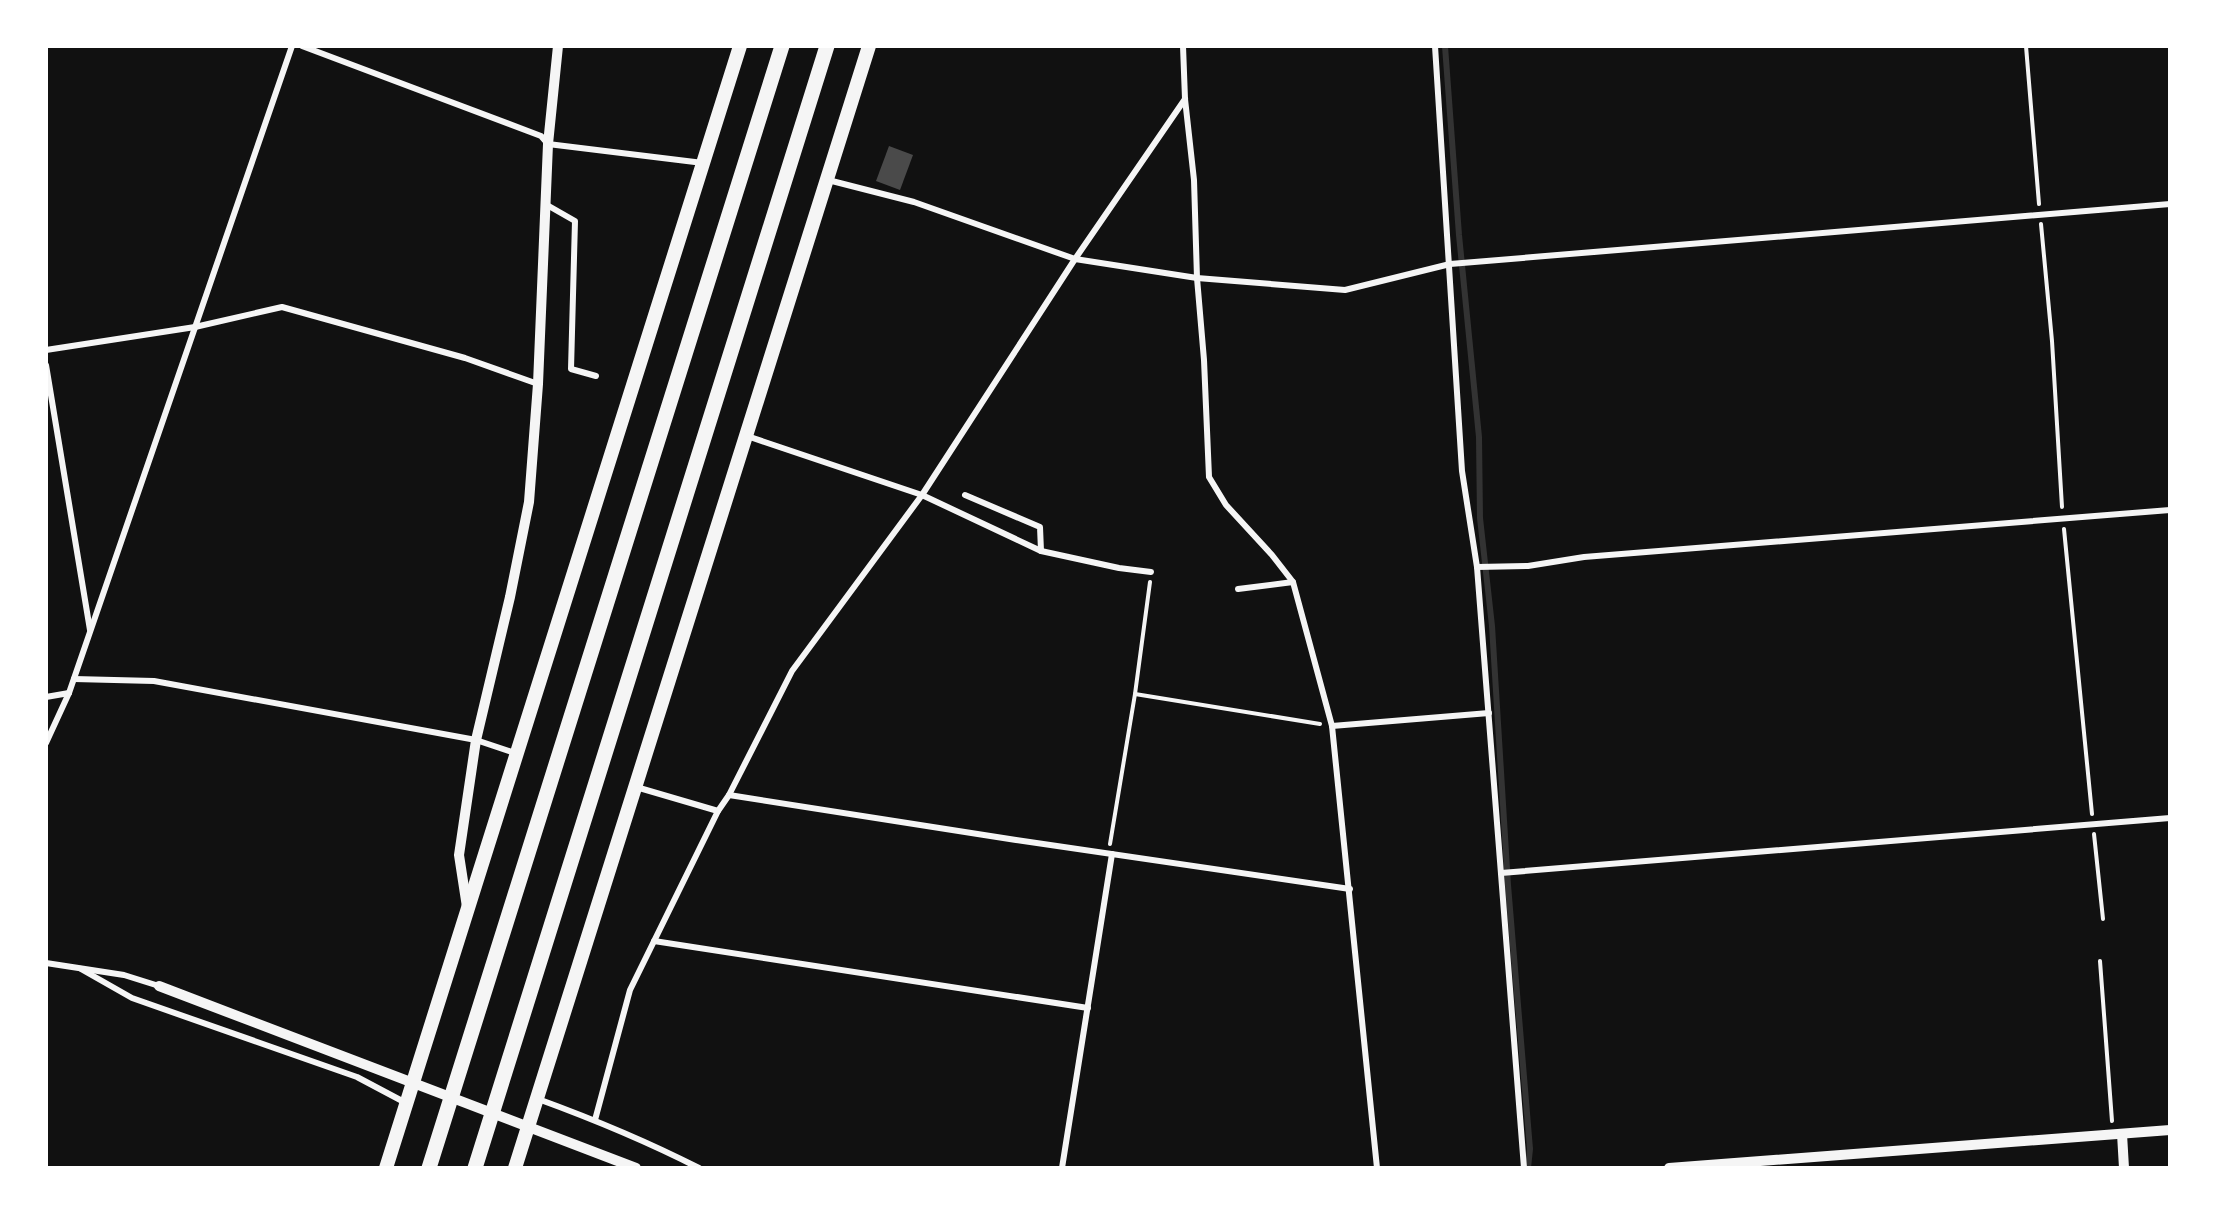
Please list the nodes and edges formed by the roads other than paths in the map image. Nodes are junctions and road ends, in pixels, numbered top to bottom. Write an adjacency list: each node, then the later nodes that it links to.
1 (292, 46): 19 (street)
2 (302, 46): 11 (street)
3 (558, 46): 11 (street)
4 (740, 46): 12 (highway)
5 (782, 46): 61 (highway)
6 (827, 46): 62 (highway)
7 (870, 46): 13 (highway)
8 (1183, 46): 10 (street)
9 (1435, 46): 17 (street)
10 (1185, 99): 16 (street); 18 (street)
11 (548, 144): 12 (street); 15 (street)
12 (703, 163): 41 (highway)
13 (828, 180): 16 (street); 24 (highway)
14 (2169, 204): 17 (street)
15 (547, 205): 22 (street); 23 (street)
16 (1075, 259): 18 (street); 25 (street)
17 (1450, 264): 18 (street); 29 (street)
18 (1197, 278): 31 (street)
19 (195, 327): 20 (street); 23 (street); 33 (street)
20 (46, 350)
21 (46, 365): 33 (street)
22 (596, 376)
23 (538, 384): 39 (street)
24 (747, 435): 25 (street); 42 (highway)
25 (922, 495): 28 (street); 43 (street)
26 (965, 495): 28 (street)
27 (2169, 510): 29 (street)
28 (1041, 551): 30 (street)
29 (1477, 567): 37 (street)
30 (1151, 572)
31 (1293, 582): 32 (street); 38 (street)
32 (1238, 589)
33 (90, 631): 34 (street)
34 (74, 679): 35 (street); 39 (street)
35 (69, 693): 36 (street); 40 (street)
36 (46, 697)
37 (1489, 713): 38 (street); 47 (street)
38 (1332, 726): 48 (street)
39 (476, 740): 41 (street); 49 (street)
40 (46, 743)
41 (515, 753): 49 (highway)
42 (636, 787): 44 (street); 55 (highway)
43 (729, 795): 44 (street); 46 (street)
44 (718, 811): 50 (street)
45 (2169, 818): 47 (street)
46 (1110, 854): 48 (street); 54 (street)
47 (1501, 873): 68 (street)
48 (1350, 889): 67 (street)
49 (467, 910): 56 (highway)
50 (654, 941): 54 (street); 57 (street)
51 (46, 963): 52 (street)
52 (81, 969): 53 (street); 56 (street)
53 (159, 986): 64 (street)
54 (1088, 1008): 66 (street)
55 (537, 1099): 57 (street); 63 (highway)
56 (406, 1103): 60 (highway)
57 (595, 1120): 65 (street)
58 (2169, 1130): 59 (street)
59 (2117, 1134): 69 (street); 70 (street)
60 (386, 1167)
61 (429, 1167)
62 (475, 1167)
63 (515, 1167)
64 (636, 1167)
65 (699, 1167)
66 (1062, 1167)
67 (1377, 1167)
68 (1524, 1167)
69 (1669, 1167)
70 (2124, 1167)

